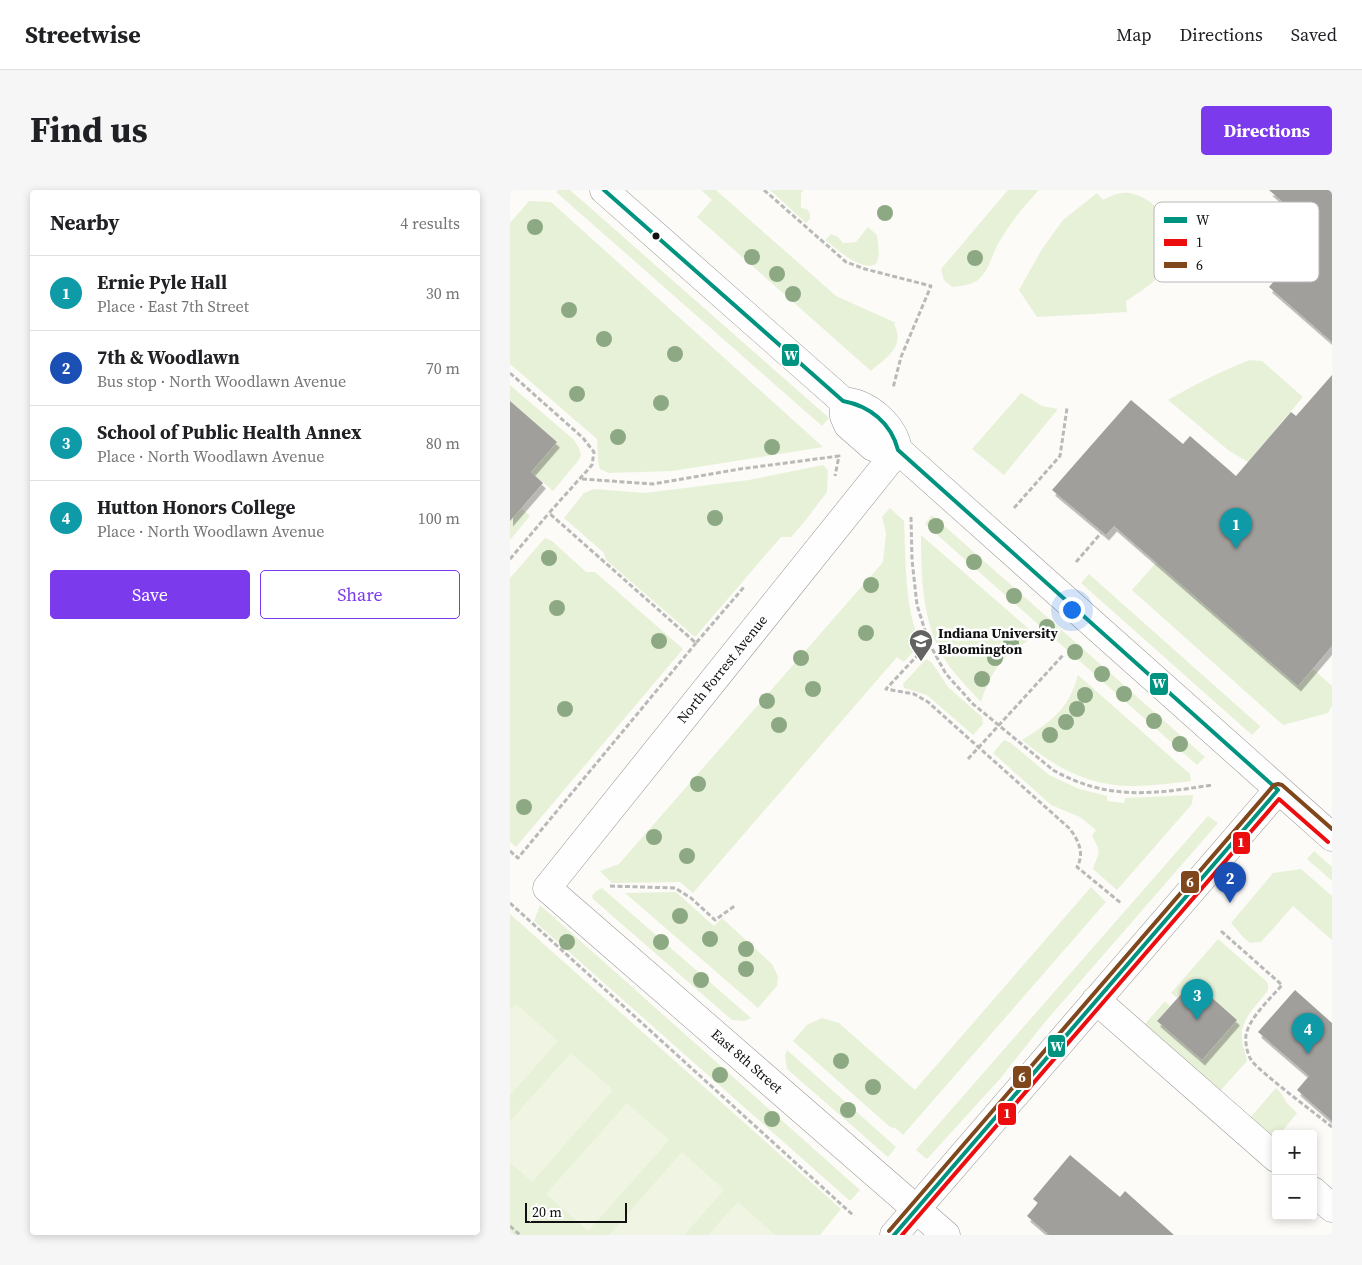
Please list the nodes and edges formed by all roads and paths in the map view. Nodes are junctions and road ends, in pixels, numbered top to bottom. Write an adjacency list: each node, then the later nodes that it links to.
1 (604, 190): 6 (street)
2 (764, 190): 4 (path)
3 (510, 372): 8 (path)
4 (893, 390)
5 (1067, 408): 9 (path)
6 (898, 450): 23 (street); 27 (street, North Forrest Avenue)
7 (839, 456): 8 (path)
8 (582, 479): 10 (path)
9 (1014, 508)
10 (549, 514): 13 (path); 15 (path)
11 (911, 517): 17 (path)
12 (1102, 532): 14 (path)
13 (510, 559)
14 (1076, 562)
15 (693, 639)
16 (696, 643): 25 (path)
17 (929, 643): 19 (path); 20 (path)
18 (1064, 654): 19 (path)
19 (999, 726): 20 (path); 22 (path)
20 (980, 747): 21 (path); 29 (path)
21 (968, 759)
22 (1212, 785)
23 (1278, 790): 24 (street); 32 (street)
24 (1332, 837)
25 (510, 851)
26 (610, 886): 30 (path)
27 (547, 888): 37 (street, East 8th Street)
28 (510, 903): 38 (path)
29 (1122, 904)
30 (736, 905)
31 (1221, 931): 33 (path)
32 (1096, 1000): 34 (street); 37 (street)
33 (1332, 1127)
34 (1272, 1154)
35 (1317, 1195): 36 (street)
36 (1332, 1208)
37 (916, 1209): 41 (street); 42 (street, East 8th Street)
38 (854, 1216)
39 (510, 1226): 40 (path)
40 (520, 1235)
41 (894, 1235)
42 (946, 1235)

